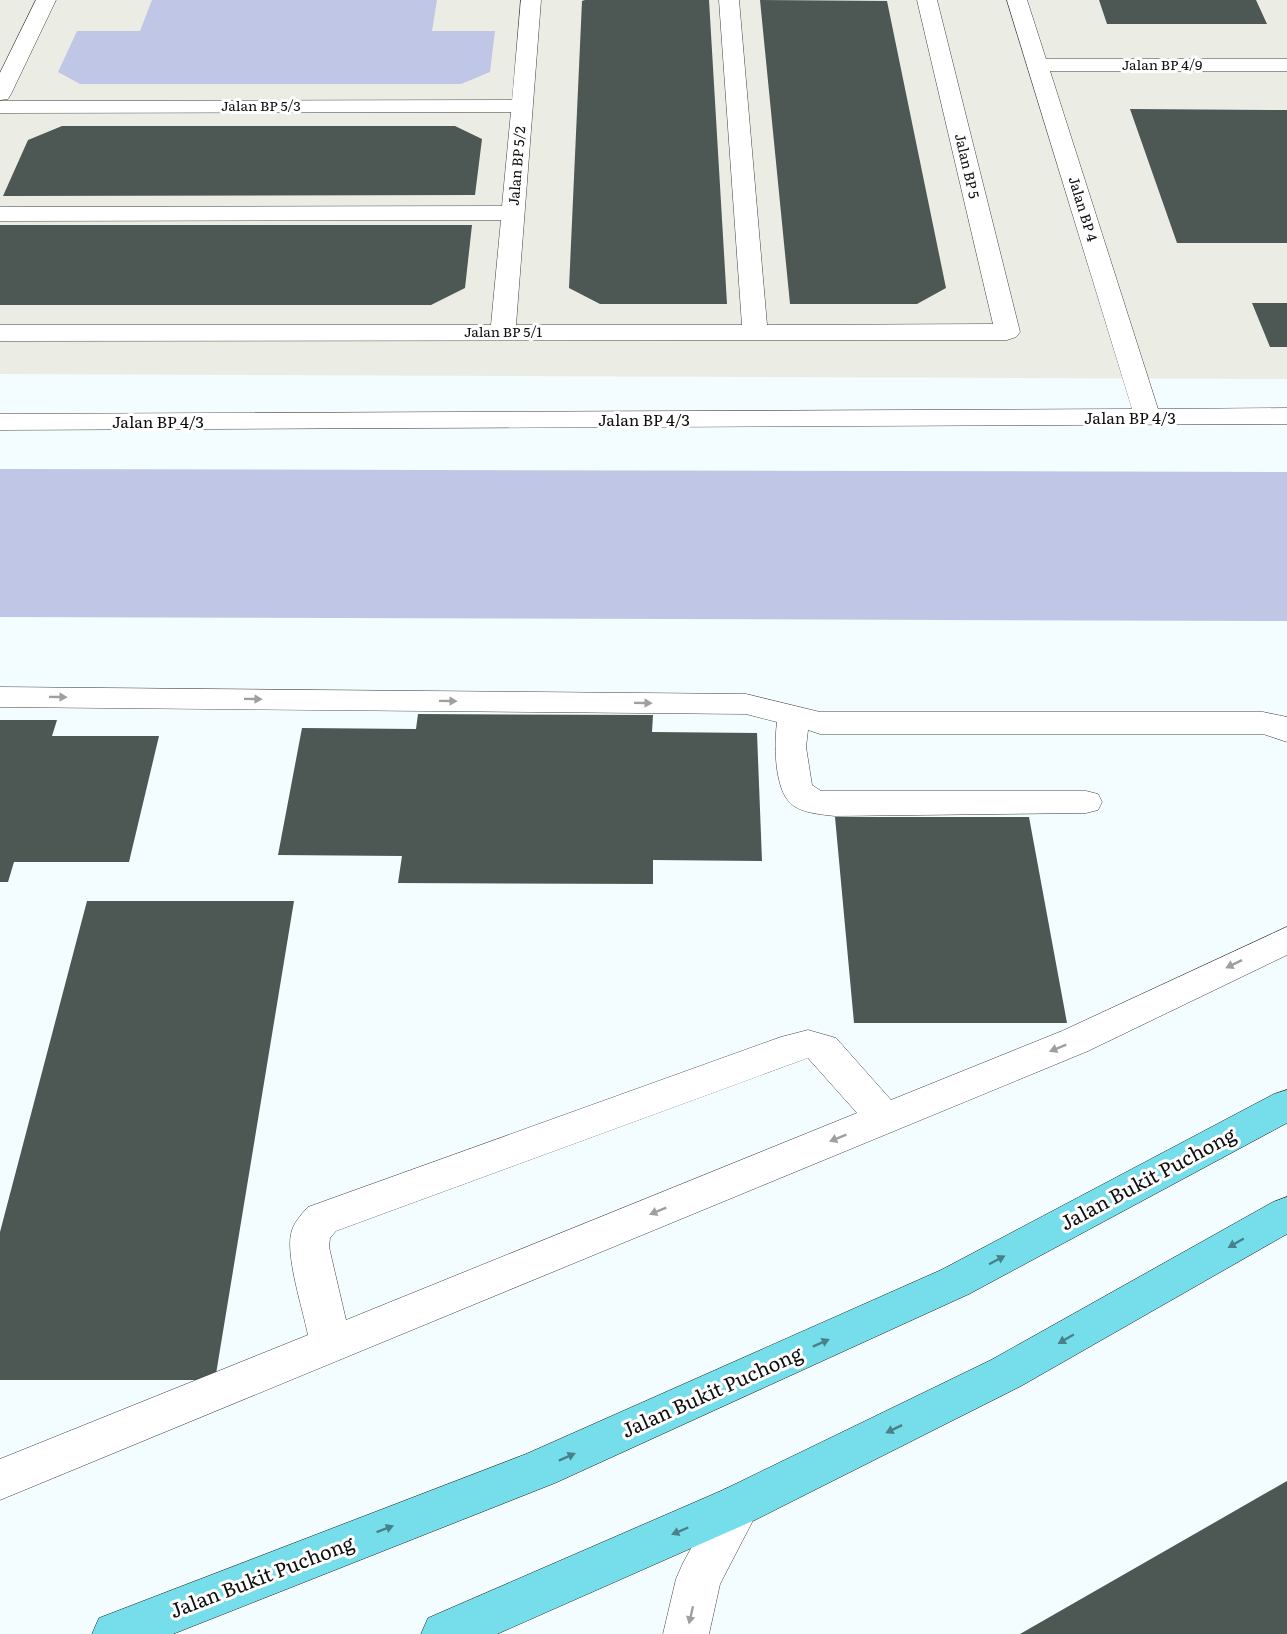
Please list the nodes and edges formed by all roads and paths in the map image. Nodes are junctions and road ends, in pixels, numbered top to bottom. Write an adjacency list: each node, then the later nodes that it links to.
1 (46, 0): 8 (street)
2 (531, 0): 10 (street, Jalan BP 5/2)
3 (729, 0): 14 (street)
4 (927, 0): 15 (street, Jalan BP 5)
5 (1017, 0): 6 (street, Jalan BP 4)
6 (1037, 65): 7 (street, Jalan BP 4/9); 18 (street, Jalan BP 4)
7 (1287, 65)
8 (0, 94)
9 (0, 106): 10 (street, Jalan BP 5/3)
10 (522, 106): 11 (street, Jalan BP 5/2)
11 (513, 213): 12 (street); 13 (street, Jalan BP 5/2)
12 (0, 214)
13 (503, 332): 14 (street, Jalan BP 5/1); 16 (street, Jalan BP 5/1)
14 (755, 332): 15 (street, Jalan BP 5/1)
15 (1006, 332)
16 (0, 333)
17 (1287, 416): 18 (street, Jalan BP 4/3)
18 (1148, 418): 19 (street, Jalan BP 4/3)
19 (0, 423)
20 (0, 697): 21 (street, one-way to 21)
21 (793, 718): 22 (street); 23 (street)
22 (1287, 731)
23 (1086, 802)
24 (1287, 940): 26 (street, one-way to 26)
25 (1287, 1105): 31 (main road, Jalan Bukit Puchong, one-way to 25)
26 (885, 1119): 28 (street, one-way to 28); 28 (street)
27 (1287, 1214): 30 (main road, one-way to 30)
28 (331, 1345): 29 (street)
29 (0, 1480)
30 (739, 1505): 32 (main road, one-way to 32); 33 (street, one-way to 33)
31 (116, 1634)
32 (444, 1634)
33 (686, 1634)

